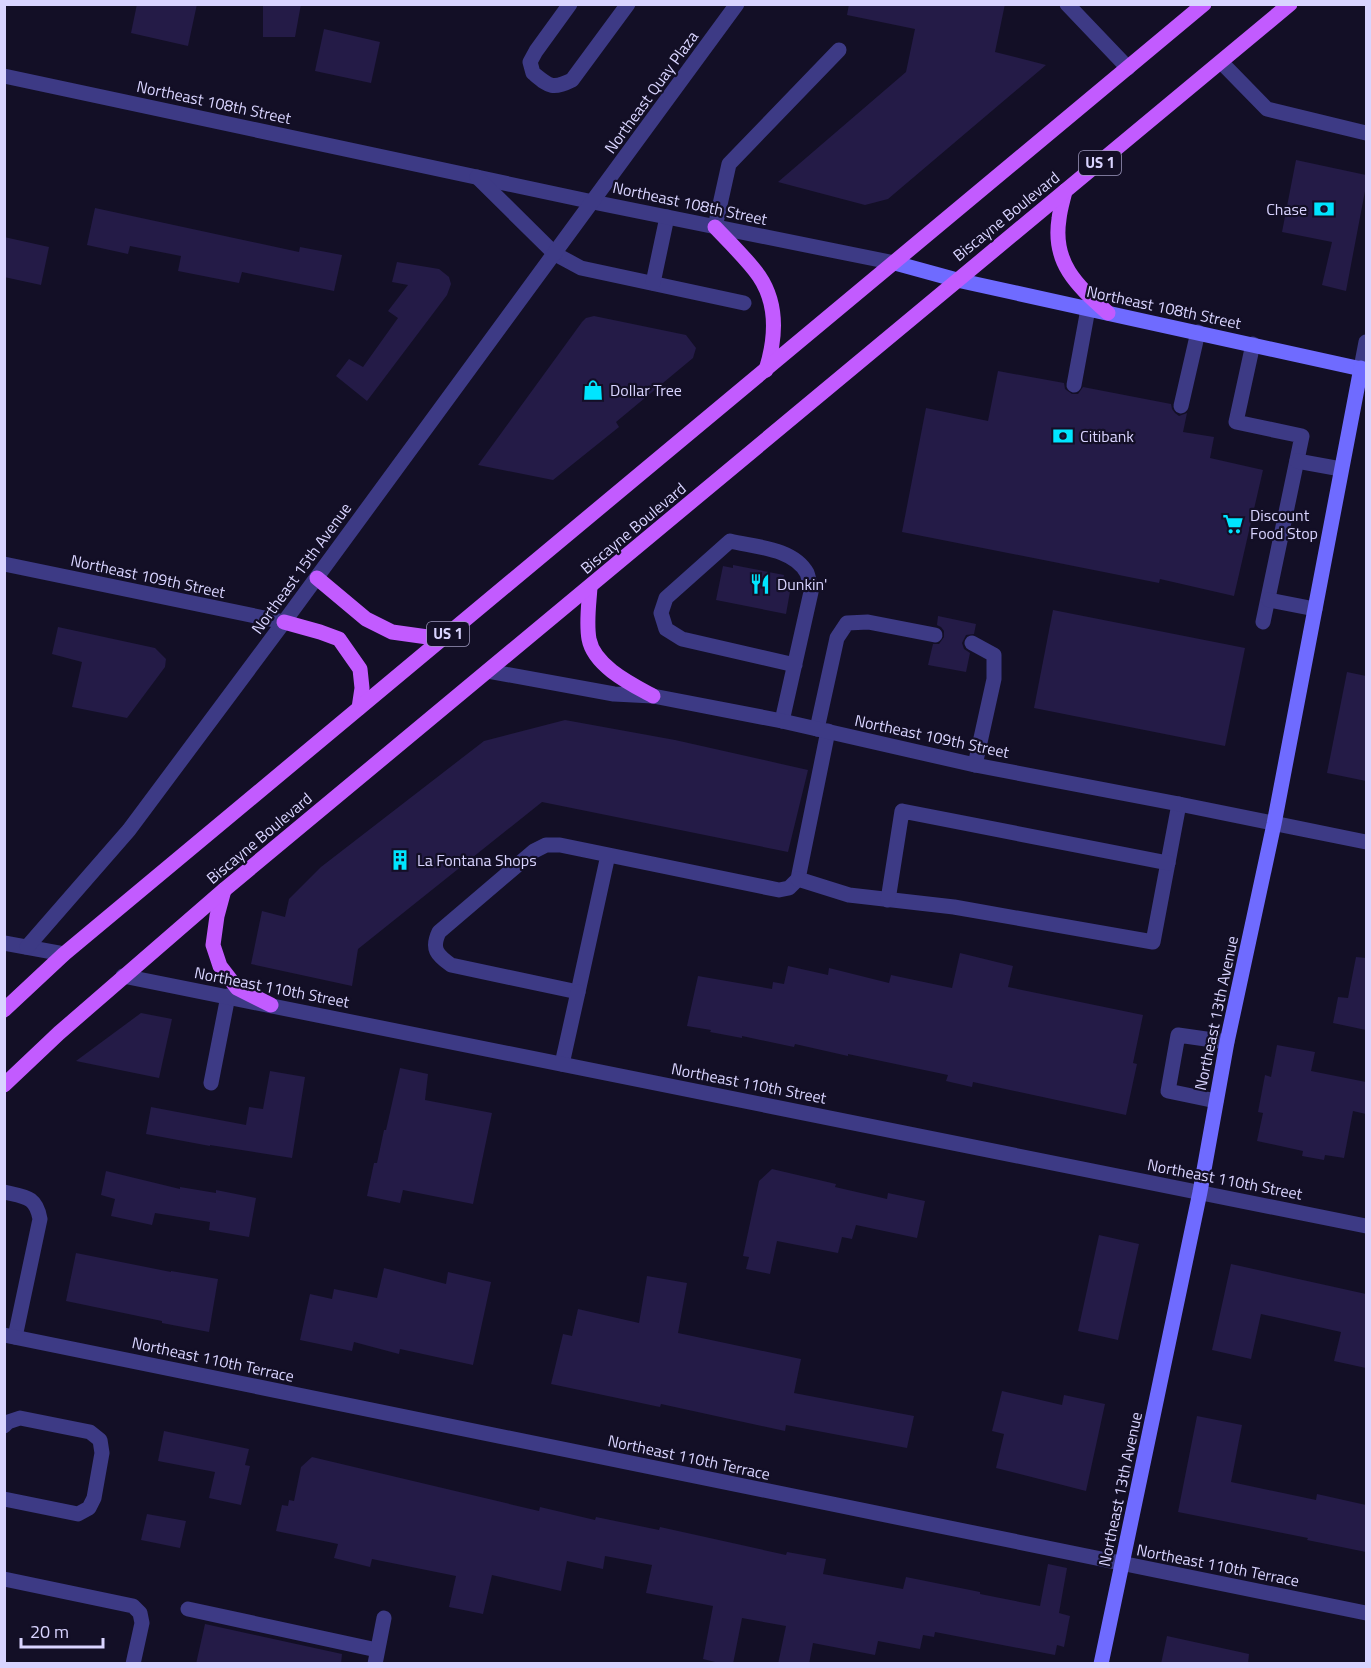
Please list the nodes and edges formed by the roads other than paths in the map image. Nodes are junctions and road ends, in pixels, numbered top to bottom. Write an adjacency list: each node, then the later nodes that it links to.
1 (570, 4): 2 (street)
2 (628, 4)
3 (737, 4): 14 (street, Northeast Quay Plaza)
4 (1067, 4): 9 (street)
5 (1290, 4): 8 (main road, Biscayne Boulevard / US 1)
6 (1200, 6): 9 (main road, Biscayne Boulevard / US 1)
7 (839, 50): 16 (street)
8 (1221, 62): 11 (street); 13 (main road, Biscayne Boulevard / US 1)
9 (1128, 68): 18 (main road, Biscayne Boulevard / US 1)
10 (4, 75): 12 (street, Northeast 108th Street)
11 (1366, 133)
12 (477, 177): 14 (street, Northeast 108th Street); 17 (street)
13 (1065, 191): 19 (main road, Biscayne Boulevard / US 1); 23 (main road)
14 (593, 201): 15 (street, Northeast 108th Street); 17 (street, Northeast 15th Avenue)
15 (667, 217): 16 (street, Northeast 108th Street); 20 (street)
16 (715, 227): 18 (street, Northeast 108th Street); 28 (main road)
17 (555, 254): 20 (street); 34 (street, Northeast 15th Avenue)
18 (895, 264): 19 (street, Northeast 108th Street); 28 (main road, Biscayne Boulevard / US 1)
19 (957, 280): 22 (street, Northeast 108th Street); 35 (main road, Biscayne Boulevard / US 1)
20 (653, 283): 21 (street)
21 (744, 303)
22 (1088, 309): 23 (street, Northeast 108th Street); 29 (street)
23 (1108, 313): 24 (street, Northeast 108th Street)
24 (1198, 332): 26 (street, Northeast 108th Street); 30 (street)
25 (1366, 342): 27 (street)
26 (1253, 344): 27 (street, Northeast 108th Street); 31 (street)
27 (1364, 369): 32 (street, Northeast 13th Avenue)
28 (766, 370): 41 (main road, Biscayne Boulevard / US 1)
29 (1074, 385)
30 (1181, 406)
31 (1297, 461): 32 (street); 36 (street)
32 (1341, 469): 37 (street, Northeast 13th Avenue)
33 (4, 564): 38 (street, Northeast 109th Street)
34 (317, 578): 38 (street, Northeast 15th Avenue); 41 (main road)
35 (590, 587): 44 (main road, Biscayne Boulevard / US 1); 45 (main road)
36 (1269, 600): 37 (street); 39 (street)
37 (1316, 609): 51 (street, Northeast 13th Avenue)
38 (284, 622): 46 (main road); 59 (street, Northeast 15th Avenue)
39 (1263, 622)
40 (934, 635): 48 (street)
41 (442, 639): 46 (main road, Biscayne Boulevard / US 1)
42 (972, 643): 49 (street)
43 (795, 665): 43 (street); 47 (street)
44 (488, 671): 45 (street, Northeast 109th Street); 56 (main road, Biscayne Boulevard / US 1)
45 (653, 696): 47 (street, Northeast 109th Street)
46 (359, 708): 60 (main road, Biscayne Boulevard / US 1)
47 (782, 721): 48 (street, Northeast 109th Street)
48 (822, 730): 49 (street, Northeast 109th Street); 55 (street)
49 (975, 765): 50 (street, Northeast 109th Street)
50 (1179, 804): 51 (street, Northeast 109th Street); 54 (street)
51 (1274, 824): 52 (street, Northeast 109th Street); 66 (street, Northeast 13th Avenue)
52 (1366, 842)
53 (608, 855): 55 (street); 62 (street); 62 (street)
54 (1167, 863): 57 (street); 57 (street)
55 (798, 879): 57 (street)
56 (224, 890): 61 (main road, Biscayne Boulevard / US 1); 64 (main road)
57 (888, 900)
58 (4, 943): 59 (street)
59 (27, 947): 60 (street)
60 (64, 954): 65 (main road, Biscayne Boulevard / US 1)
61 (123, 976): 63 (street, Northeast 110th Street); 69 (main road, Biscayne Boulevard / US 1)
62 (578, 992): 67 (street)
63 (228, 996): 64 (street, Northeast 110th Street); 68 (street)
64 (271, 1005): 67 (street, Northeast 110th Street)
65 (4, 1010)
66 (1227, 1042): 70 (street, Northeast 13th Avenue); 70 (street)
67 (562, 1064): 72 (street, Northeast 110th Street)
68 (211, 1083)
69 (4, 1085)
70 (1216, 1101): 72 (street, Northeast 13th Avenue)
71 (4, 1192): 74 (street)
72 (1200, 1192): 73 (street, Northeast 110th Street); 77 (street, Northeast 13th Avenue)
73 (1366, 1226)
74 (10, 1336): 77 (street, Northeast 110th Terrace)
75 (4, 1426): 76 (street)
76 (4, 1499)
77 (1123, 1564): 80 (street, Northeast 110th Terrace); 84 (street, Northeast 13th Avenue)
78 (4, 1579): 83 (street)
79 (188, 1609): 82 (street)
80 (1366, 1613)
81 (384, 1618): 82 (street)
82 (376, 1657)
83 (133, 1664)
84 (1101, 1664)

